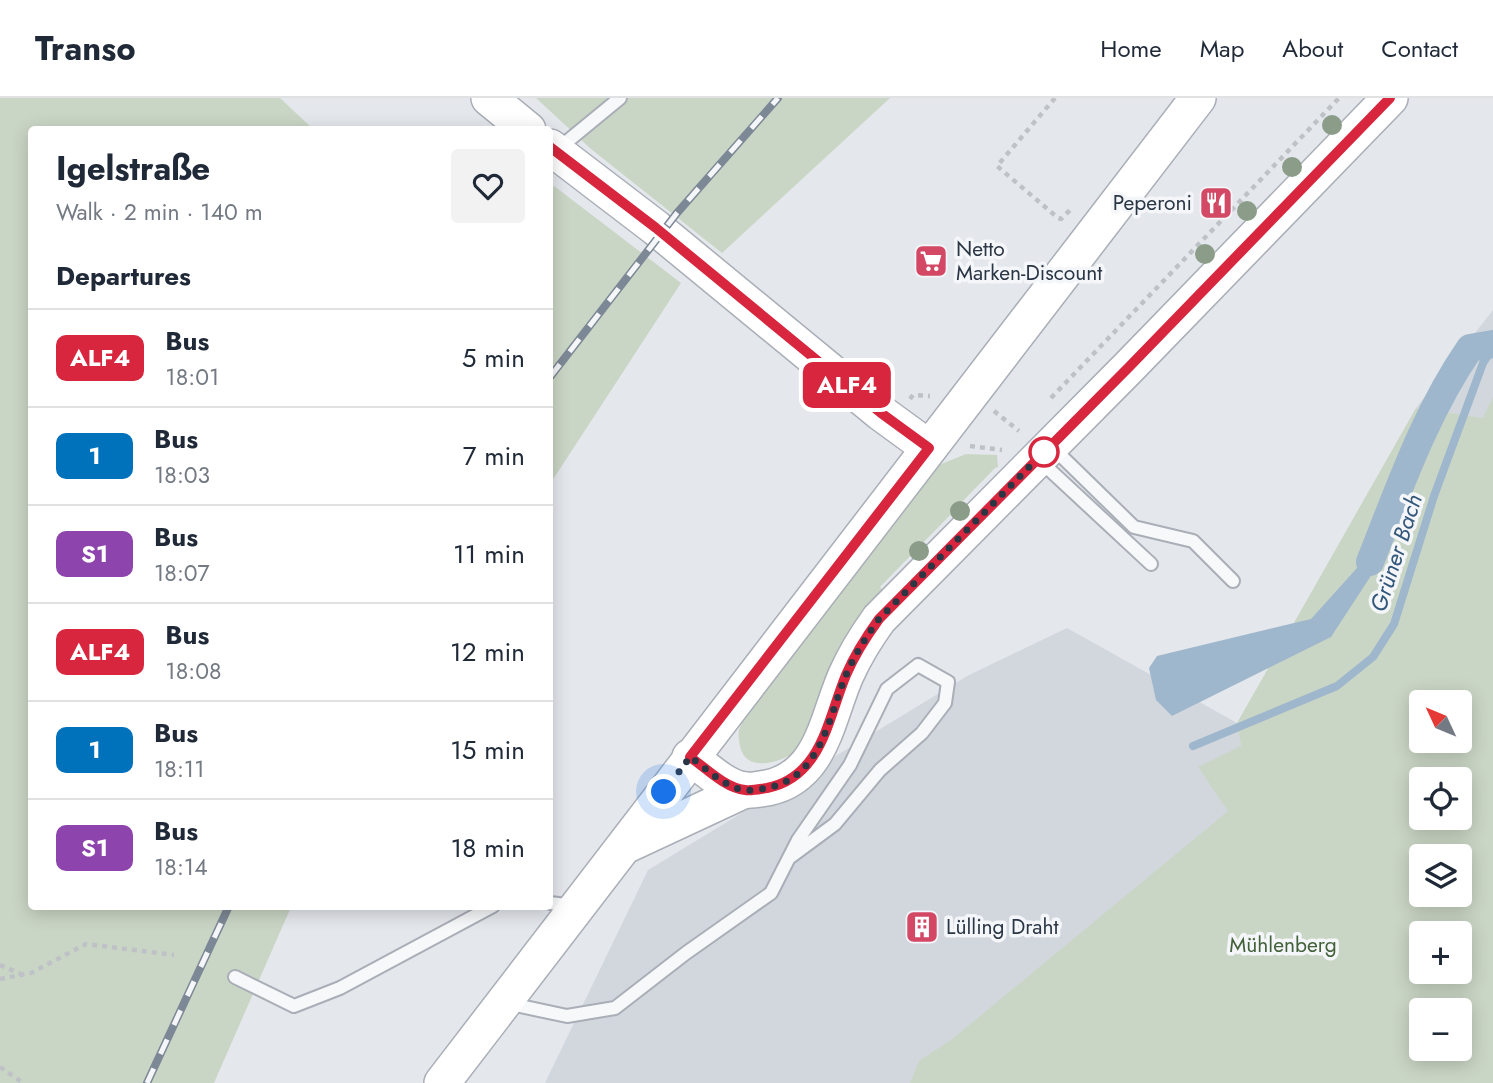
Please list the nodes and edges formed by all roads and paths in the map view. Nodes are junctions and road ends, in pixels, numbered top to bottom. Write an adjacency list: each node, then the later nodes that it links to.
1 (489, 98): 7 (main road)
2 (620, 98): 8 (lane)
3 (1055, 98): 10 (path)
4 (1198, 98): 11 (main road)
5 (1339, 98): 12 (path)
6 (1390, 98): 15 (main road)
7 (523, 126)
8 (553, 148)
9 (553, 150): 13 (main road)
10 (1077, 203)
11 (970, 393): 13 (path); 14 (main road); 14 (path)
12 (1048, 402)
13 (894, 422): 14 (main road)
14 (946, 446): 18 (main road)
15 (1045, 452): 16 (lane); 17 (lane); 19 (main road)
16 (1151, 564)
17 (1233, 581)
18 (690, 757): 19 (main road); 20 (main road)
19 (745, 790): 20 (main road)
20 (624, 846): 22 (main road)
21 (789, 858): 21 (lane); 29 (lane)
22 (563, 905): 29 (main road)
23 (486, 910): 27 (lane)
24 (174, 955): 26 (path)
25 (0, 965): 26 (path)
26 (22, 975): 28 (path)
27 (235, 977)
28 (0, 979)
29 (502, 1003): 32 (main road)
30 (0, 1067): 31 (path)
31 (23, 1083)
32 (442, 1083)

